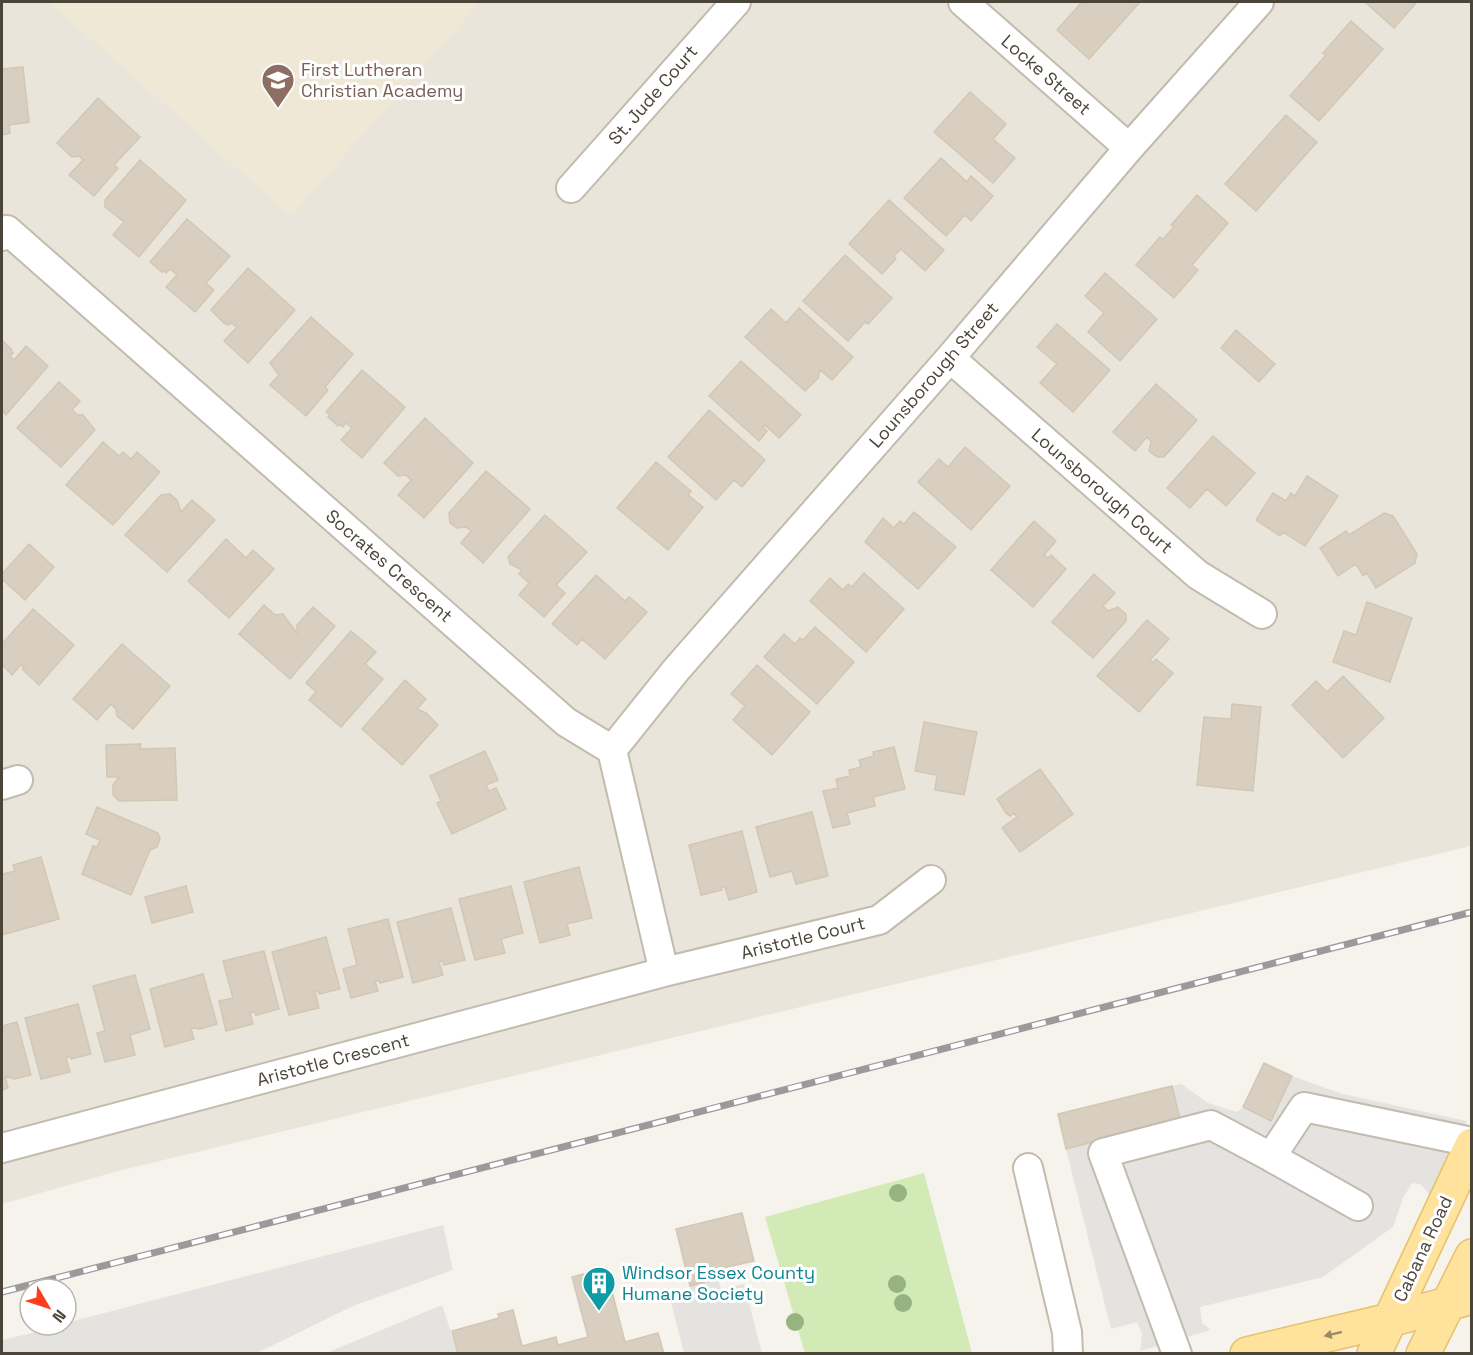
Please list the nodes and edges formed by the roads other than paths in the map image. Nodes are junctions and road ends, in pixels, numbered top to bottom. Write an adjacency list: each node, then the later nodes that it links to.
1 (736, 2): 5 (street, St. Jude Court)
2 (963, 2): 4 (street, Locke Street)
3 (1259, 2): 4 (street, Lounsborough Street)
4 (1129, 148): 7 (street, Lounsborough Street)
5 (571, 188)
6 (2, 236): 9 (street, Socrates Crescent)
7 (950, 358): 8 (street, Lounsborough Court); 9 (street, Lounsborough Street)
8 (1262, 614)
9 (612, 750): 11 (street)
10 (931, 880): 11 (street, Aristotle Court)
11 (664, 972): 13 (street, Aristotle Crescent)
12 (1472, 1144): 14 (street); 19 (main road, Cabana Road)
13 (2, 1148)
14 (1271, 1156): 16 (street); 21 (street)
15 (1028, 1168): 20 (street)
16 (1358, 1206)
17 (1472, 1256): 18 (main road)
18 (1460, 1299): 19 (main road); 24 (main road)
19 (1390, 1320): 22 (main road, one-way to 22); 23 (main road, Cabana Road)
20 (1068, 1353)
21 (1177, 1353)
22 (1248, 1353)
23 (1374, 1353)
24 (1423, 1353)

